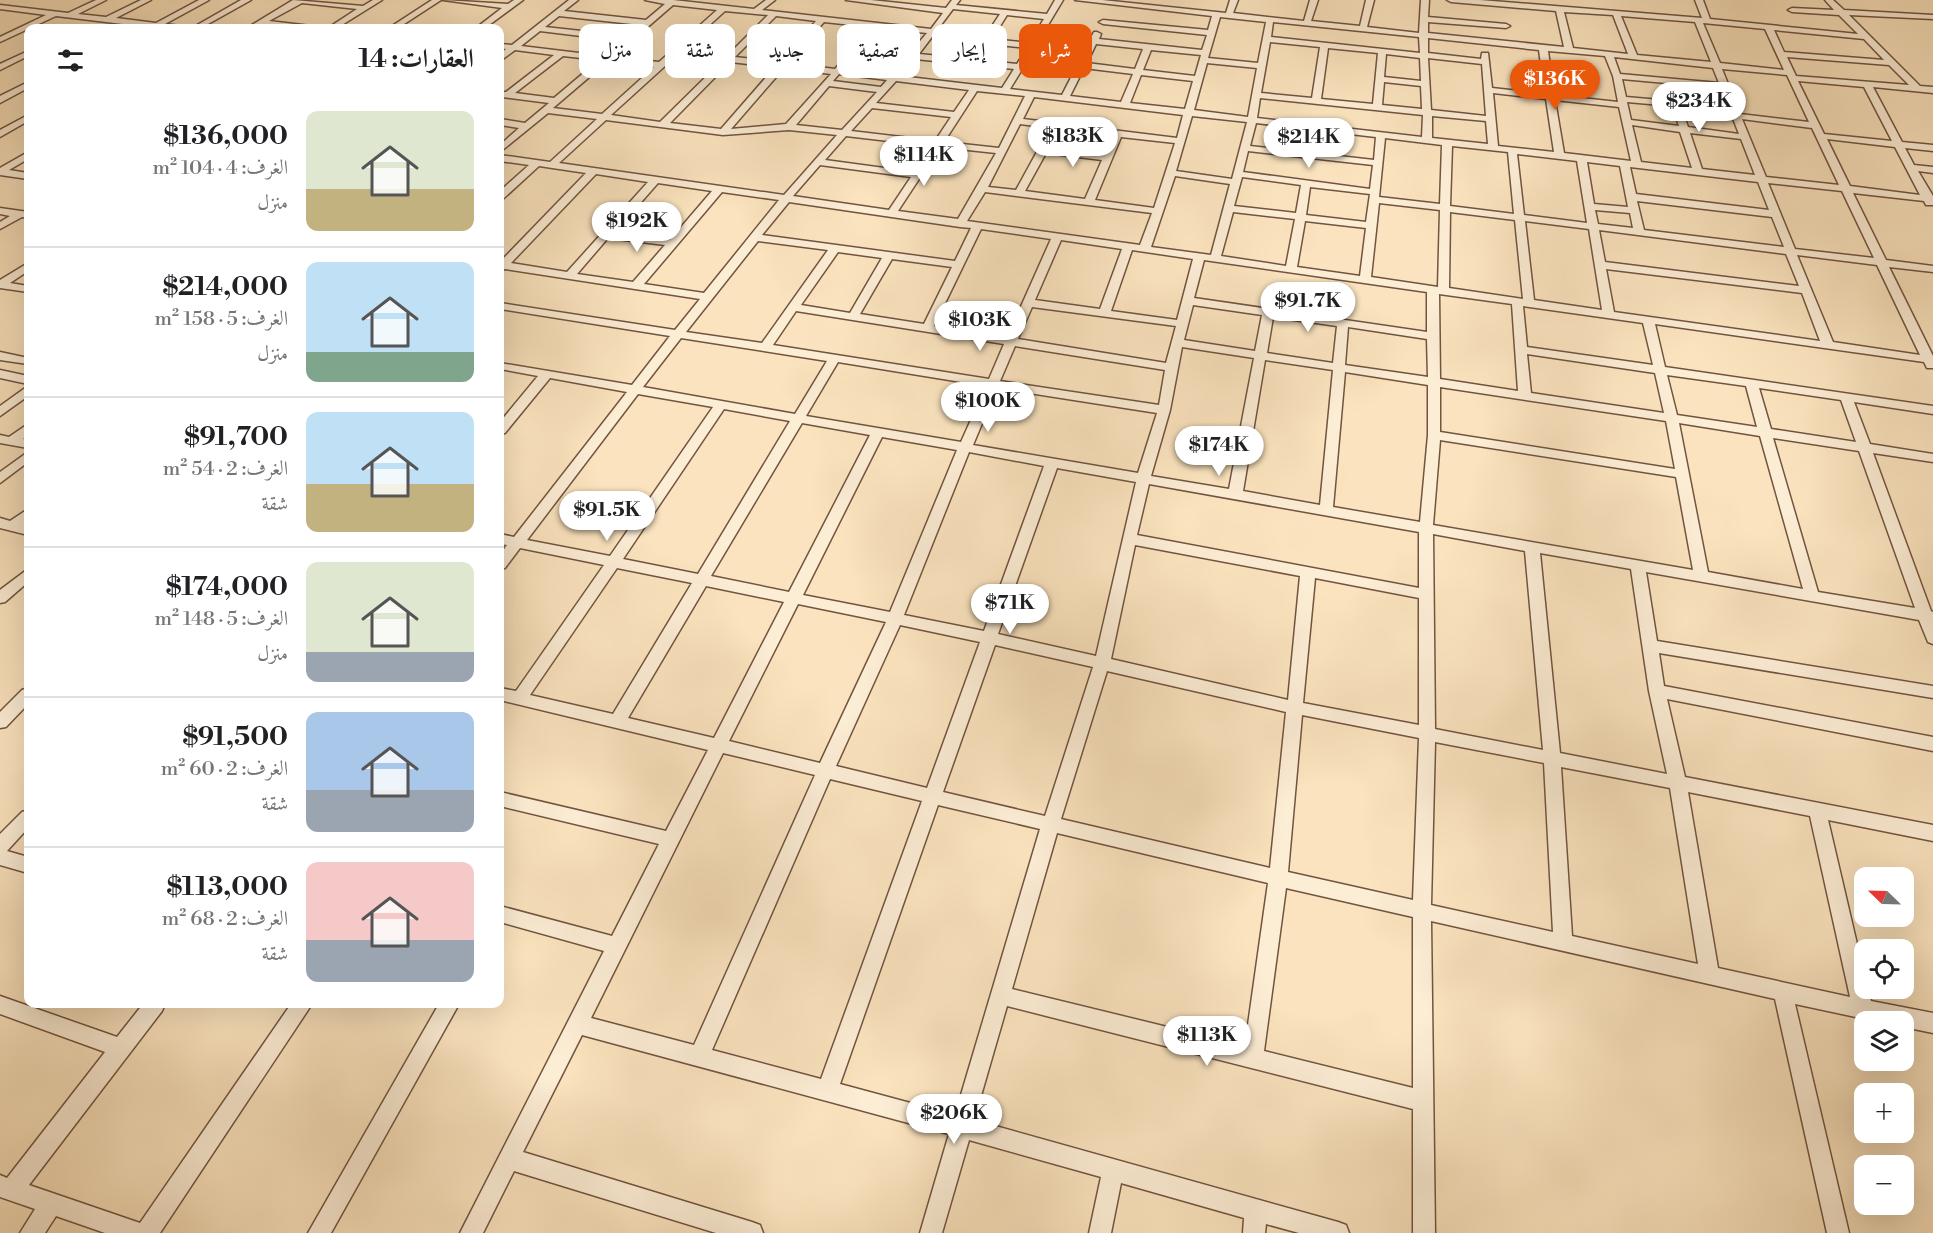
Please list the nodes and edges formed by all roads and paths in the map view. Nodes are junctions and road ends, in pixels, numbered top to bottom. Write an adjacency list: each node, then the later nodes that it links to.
1 (102, 0): 53 (street)
2 (147, 0): 56 (street)
3 (205, 0): 68 (street)
4 (247, 0): 69 (street)
5 (300, 0): 35 (street); 61 (street)
6 (378, 0): 35 (street)
7 (437, 0): 73 (street)
8 (447, 0): 34 (street)
9 (519, 0): 34 (street)
10 (574, 0): 45 (street)
11 (650, 0): 25 (street)
12 (771, 0): 42 (street)
13 (850, 0): 39 (street)
14 (1059, 0): 54 (street)
15 (1079, 0): 30 (street)
16 (1179, 0): 37 (street)
17 (1233, 0): 52 (street)
18 (1314, 0): 64 (street)
19 (1370, 0): 85 (street)
20 (1425, 0): 59 (street)
21 (1451, 0): 27 (street)
22 (1601, 0): 47 (street)
23 (1698, 0): 60 (street)
24 (1829, 0): 51 (street)
25 (672, 2): 29 (street); 63 (street)
26 (1124, 2): 30 (street); 37 (street)
27 (1485, 2): 31 (street)
28 (40, 3): 38 (street)
29 (708, 3): 36 (street)
30 (1112, 3): 62 (street)
31 (1503, 5): 40 (street); 81 (street)
32 (952, 6): 39 (street); 44 (street); 78 (street)
33 (4, 7): 38 (street); 43 (street)
34 (510, 7): 74 (street)
35 (364, 8): 72 (street)
36 (723, 8): 42 (street); 75 (street)
37 (1175, 9): 49 (street)
38 (26, 10): 48 (street)
39 (875, 10): 57 (street); 77 (street)
40 (1560, 10): 47 (street); 103 (street)
41 (1792, 10): 51 (street)
42 (756, 11): 46 (street)
43 (0, 12)
44 (1005, 12): 54 (street); 79 (street)
45 (557, 13): 63 (street); 83 (street)
46 (775, 13): 57 (street); 106 (street)
47 (1605, 13): 50 (street)
48 (54, 14): 53 (street); 65 (street)
49 (1217, 14): 52 (street); 88 (street)
50 (1616, 14): 60 (street); 114 (street)
51 (1843, 14): 55 (street); 91 (street)
52 (1229, 15): 58 (street)
53 (69, 16): 56 (street)
54 (1050, 17): 80 (street)
55 (1933, 17)
56 (103, 19): 66 (street); 67 (street)
57 (822, 19): 76 (street)
58 (1270, 19): 64 (street); 92 (street)
59 (1423, 19): 81 (street); 90 (street)
60 (1702, 20): 82 (street); 119 (street)
61 (262, 22): 70 (street); 71 (street)
62 (1103, 22): 88 (street); 96 (street)
63 (647, 23)
64 (1307, 23): 85 (street)
65 (40, 24)
66 (90, 24)
67 (129, 24)
68 (160, 24)
69 (203, 24)
70 (258, 24)
71 (278, 24)
72 (338, 24)
73 (399, 24)
74 (486, 24)
75 (706, 24)
76 (818, 24)
77 (877, 24)
78 (938, 24)
79 (997, 24)
80 (1046, 24)
81 (1506, 26): 95 (street)
82 (1768, 27): 91 (street); 108 (street)
83 (537, 28): 87 (street); 99 (street)
84 (920, 29): 86 (street)
85 (1363, 29): 90 (street)
86 (932, 31): 100 (street)
87 (579, 33)
88 (1210, 33): 112 (street)
89 (24, 35): 94 (street)
90 (1423, 36): 93 (street); 113 (street)
91 (1866, 37): 117 (street)
92 (1268, 39): 97 (street); 122 (street)
93 (1485, 42): 95 (street); 115 (street)
94 (11, 44)
95 (1510, 44): 102 (street)
96 (1092, 45): 101 (street)
97 (1324, 45): 104 (street); 158 (street)
98 (504, 46): 99 (street)
99 (513, 47): 105 (street); 110 (street)
100 (920, 47)
101 (1148, 47): 112 (street); 125 (street)
102 (1543, 48): 103 (street); 153 (street)
103 (1569, 50): 107 (street)
104 (1382, 51): 113 (street); 135 (street)
105 (562, 53): 111 (street); 148 (street)
106 (735, 54)
107 (1608, 54): 114 (street); 127 (street)
108 (1780, 54): 117 (street); 128 (street)
109 (24, 55): 124 (street)
110 (504, 55)
111 (579, 55)
112 (1203, 56): 122 (street); 134 (street)
113 (1426, 56): 115 (street); 137 (street)
114 (1633, 57): 119 (street)
115 (1486, 62): 144 (street)
116 (653, 63): 118 (street)
117 (1893, 63): 142 (street)
118 (663, 64): 169 (street)
119 (1717, 65): 128 (street); 139 (street)
120 (1007, 66): 123 (street)
121 (1092, 66): 125 (street)
122 (1261, 66): 152 (street)
123 (1019, 67): 146 (street)
124 (0, 68)
125 (1139, 72): 134 (street); 160 (street)
126 (837, 73): 136 (street)
127 (1617, 76): 139 (street); 159 (street)
128 (1791, 76): 138 (street); 178 (street)
129 (582, 78): 157 (street)
130 (710, 78): 176 (street)
131 (773, 78): 182 (street)
132 (895, 78): 141 (street); 143 (street)
133 (1075, 78): 154 (street)
134 (1196, 79): 165 (street)
135 (1382, 79): 137 (street); 163 (street)
136 (829, 83): 143 (street); 180 (street)
137 (1427, 84): 167 (street)
138 (1867, 85): 142 (street); 192 (street)
139 (1724, 86): 166 (street)
140 (24, 87): 147 (street)
141 (975, 87): 146 (street); 168 (street)
142 (1926, 89): 156 (street)
143 (885, 90): 162 (street)
144 (1489, 90): 153 (street); 170 (street)
145 (0, 91): 147 (street)
146 (1005, 91): 151 (street)
147 (14, 93): 149 (street); 155 (street)
148 (504, 93)
149 (24, 94)
150 (504, 94): 157 (street)
151 (1031, 94): 154 (street); 173 (street)
152 (1255, 95): 158 (street); 172 (street)
153 (1551, 97): 159 (street); 201 (street)
154 (1065, 98): 160 (street)
155 (0, 100)
156 (1933, 100)
157 (556, 101): 164 (street)
158 (1316, 101): 163 (street)
159 (1623, 102): 161 (street); 174 (street)
160 (1125, 104): 165 (street)
161 (1676, 104): 166 (street); 181 (street)
162 (870, 105): 168 (street); 183 (street)
163 (1377, 108): 167 (street)
164 (545, 110): 169 (street); 179 (street)
165 (1188, 112): 172 (street); 189 (street)
166 (1735, 112): 178 (street); 188 (street)
167 (1428, 113): 170 (street); 190 (street)
168 (956, 115): 193 (street)
169 (604, 117): 176 (street); 211 (street)
170 (1491, 119): 195 (street)
171 (24, 120): 184 (street)
172 (1252, 120): 186 (street); 196 (street)
173 (1018, 121): 177 (street); 200 (street)
174 (1628, 122): 181 (street); 210 (street)
175 (504, 123): 179 (street)
176 (663, 123): 182 (street)
177 (1056, 125): 185 (street); 199 (street)
178 (1814, 125): 187 (street)
179 (527, 126): 194 (street)
180 (789, 127): 182 (street); 183 (street)
181 (1684, 130): 188 (street); 215 (street)
182 (723, 132)
183 (844, 133): 193 (street); 206 (street)
184 (0, 134)
185 (1118, 134): 189 (street); 204 (street)
186 (1381, 136): 190 (street); 209 (street)
187 (1821, 136): 192 (street); 226 (street)
188 (1744, 137): 221 (street)
189 (1179, 141): 217 (street)
190 (1427, 141): 191 (street)
191 (1447, 143): 195 (street); 236 (street)
192 (1898, 144): 197 (street); 212 (street)
193 (937, 145): 200 (street); 219 (street)
194 (504, 146)
195 (1493, 147): 198 (street)
196 (1245, 148): 209 (street); 220 (street)
197 (1933, 148)
198 (1512, 149): 201 (street); 245 (street)
199 (1043, 150): 204 (street); 228 (street)
200 (1002, 152): 225 (street)
201 (1559, 154): 203 (street)
202 (24, 157): 216 (street)
203 (1581, 157): 207 (street); 234 (street)
204 (1107, 158): 233 (street)
205 (504, 159): 208 (street)
206 (816, 162): 219 (street); 231 (street)
207 (1624, 162): 210 (street); 230 (street)
208 (537, 163): 211 (street); 227 (street)
209 (1377, 163): 229 (street)
210 (1636, 163): 215 (street)
211 (552, 165): 214 (street)
212 (1911, 167): 213 (street); 232 (street)
213 (1933, 170)
214 (594, 171): 222 (street); 262 (street)
215 (1698, 171): 221 (street)
216 (0, 172): 218 (street)
217 (1171, 173): 220 (street); 239 (street)
218 (24, 175)
219 (917, 175): 242 (street)
220 (1236, 178): 223 (street); 235 (street)
221 (1759, 178): 226 (street); 243 (street)
222 (656, 180): 224 (street); 252 (street)
223 (1306, 183): 229 (street); 244 (street)
224 (719, 189): 231 (street); 255 (street)
225 (981, 189): 228 (street); 246 (street)
226 (1846, 189): 232 (street); 263 (street)
227 (504, 192)
228 (1019, 194): 233 (street)
229 (1374, 195): 236 (street); 249 (street)
230 (1632, 196): 240 (street); 243 (street)
231 (786, 198): 242 (street); 253 (street)
232 (1930, 198): 237 (street)
233 (1089, 202): 239 (street)
234 (1589, 206): 240 (street); 250 (street)
235 (1229, 208): 244 (street); 261 (street)
236 (1445, 208): 245 (street); 276 (street)
237 (1933, 208)
238 (0, 211): 241 (street)
239 (1157, 211): 258 (street)
240 (1635, 211): 251 (street)
241 (24, 214): 247 (street)
242 (891, 214): 246 (street)
243 (1775, 214): 259 (street)
244 (1300, 217): 249 (street); 269 (street)
245 (1520, 217): 250 (street); 280 (street)
246 (960, 224): 248 (street)
247 (0, 226)
248 (977, 226): 254 (street); 264 (street)
249 (1371, 226): 271 (street)
250 (1593, 227): 251 (street); 265 (street)
251 (1639, 232): 259 (street)
252 (607, 235): 255 (street); 270 (street)
253 (754, 237): 256 (street); 277 (street)
254 (1056, 238): 257 (street); 279 (street)
255 (671, 243): 273 (street)
256 (834, 248): 260 (street); 282 (street)
257 (1128, 248): 258 (street); 284 (street)
258 (1144, 250): 261 (street)
259 (1789, 251): 263 (street); 275 (street)
260 (888, 256): 264 (street); 286 (street)
261 (1207, 259): 269 (street); 278 (street)
262 (504, 262)
263 (1882, 263): 267 (street); 303 (street)
264 (960, 265): 290 (street)
265 (1600, 266): 275 (street); 285 (street)
266 (504, 267): 270 (street)
267 (1933, 269)
268 (24, 270): 272 (street)
269 (1291, 271): 271 (street)
270 (569, 276): 273 (street)
271 (1365, 281): 276 (street)
272 (0, 285): 274 (street)
273 (635, 287): 277 (street)
274 (24, 288)
275 (1806, 290): 295 (street)
276 (1438, 291): 280 (street); 292 (street)
277 (708, 297): 291 (street)
278 (1189, 301): 283 (street); 289 (street)
279 (1029, 303): 284 (street); 293 (street)
280 (1523, 303): 285 (street); 297 (street)
281 (504, 307): 291 (street)
282 (793, 307): 286 (street); 296 (street)
283 (1268, 312): 288 (street); 299 (street)
284 (1104, 313): 289 (street)
285 (1609, 315): 287 (street)
286 (854, 317): 290 (street)
287 (1648, 321): 295 (street); 307 (street)
288 (1343, 323): 292 (street); 306 (street)
289 (1183, 324): 294 (street)
290 (927, 329): 293 (street)
291 (678, 336): 296 (street); 314 (street)
292 (1432, 336): 311 (street)
293 (1012, 342): 305 (street); 313 (street)
294 (1177, 343): 299 (street); 305 (street)
295 (1828, 345): 303 (street)
296 (764, 349): 301 (street)
297 (1522, 350): 307 (street); 316 (street)
298 (0, 356): 300 (street)
299 (1262, 356): 306 (street); 339 (street)
300 (24, 360)
301 (833, 360): 313 (street); 322 (street)
302 (24, 361): 308 (street)
303 (1931, 363)
304 (504, 367): 309 (street)
305 (1171, 368): 319 (street)
306 (1339, 368): 311 (street); 340 (street)
307 (1660, 370): 312 (street); 323 (street)
308 (0, 374): 310 (street)
309 (547, 374): 314 (street); 324 (street)
310 (24, 379)
311 (1434, 383): 316 (street); 328 (street)
312 (1751, 383): 317 (street); 327 (street)
313 (993, 384): 319 (street); 331 (street)
314 (637, 390): 318 (street); 347 (street)
315 (24, 393): 321 (street)
316 (1526, 397): 323 (street)
317 (1846, 397): 320 (street); 332 (street)
318 (722, 405): 322 (street); 350 (street)
319 (1164, 410): 338 (street)
320 (1933, 410)
321 (0, 412)
322 (797, 418): 326 (street); 355 (street)
323 (1672, 419): 327 (street); 336 (street)
324 (504, 425)
325 (24, 430): 329 (street)
326 (878, 432): 331 (street); 360 (street)
327 (1765, 433): 332 (street); 359 (street)
328 (1434, 435): 336 (street); 343 (street)
329 (6, 440): 330 (street)
330 (24, 443)
331 (965, 447): 335 (street); 362 (street)
332 (1865, 448): 333 (street); 361 (street)
333 (1933, 458)
334 (24, 459): 337 (street)
335 (1052, 463): 338 (street); 363 (street)
336 (1683, 474): 354 (street)
337 (0, 479)
338 (1143, 479): 339 (street); 345 (street)
339 (1235, 496): 340 (street)
340 (1326, 511): 343 (street)
341 (24, 516): 342 (street)
342 (7, 524): 344 (street)
343 (1426, 528): 348 (street); 358 (street)
344 (24, 529)
345 (1131, 539): 352 (street); 366 (street)
346 (504, 540): 347 (street)
347 (517, 542): 349 (street); 350 (street)
348 (1532, 547): 351 (street); 378 (street)
349 (504, 559)
350 (613, 562): 355 (street); 371 (street)
351 (1638, 566): 354 (street); 365 (street)
352 (1308, 572): 358 (street); 372 (street)
353 (24, 577): 357 (street)
354 (1702, 577): 359 (street)
355 (700, 579): 360 (street); 374 (street)
356 (24, 592): 357 (street)
357 (6, 593)
358 (1425, 594): 375 (street)
359 (1812, 596): 361 (street)
360 (795, 598): 362 (street); 376 (street)
361 (1929, 617): 364 (street)
362 (896, 619): 363 (street); 379 (street)
363 (991, 638): 366 (street); 381 (street)
364 (1933, 638)
365 (1650, 646): 367 (street); 368 (street)
366 (1102, 663): 372 (street); 385 (street)
367 (1657, 691): 377 (street); 380 (street)
368 (1933, 692)
369 (504, 695): 371 (street)
370 (24, 698): 373 (street)
371 (519, 699): 374 (street)
372 (1297, 708): 375 (street); 391 (street)
373 (0, 722)
374 (617, 722): 376 (street)
375 (1427, 732): 378 (street); 392 (street)
376 (721, 744): 379 (street); 387 (street)
377 (1933, 744)
378 (1552, 760): 380 (street); 394 (street)
379 (825, 771): 381 (street); 407 (street)
380 (1678, 783): 383 (street); 396 (street)
381 (934, 796): 385 (street); 409 (street)
382 (504, 800): 387 (street)
383 (1817, 809): 386 (street); 403 (street)
384 (24, 821): 388 (street)
385 (1051, 823): 391 (street); 398 (street)
386 (1933, 833)
387 (670, 839): 395 (street)
388 (0, 846)
389 (0, 857): 390 (street)
390 (24, 864)
391 (1278, 879): 392 (street); 408 (street)
392 (1422, 912): 394 (street); 410 (street)
393 (504, 915): 395 (street)
394 (1563, 942): 396 (street)
395 (617, 946): 405 (street)
396 (1710, 976): 397 (street)
397 (1783, 993): 403 (street); 428 (street)
398 (1001, 995): 408 (street); 411 (street)
399 (0, 1005): 406 (street)
400 (152, 1008): 406 (street)
401 (299, 1008): 419 (street)
402 (447, 1008): 420 (street)
403 (1863, 1010): 404 (street)
404 (1933, 1023)
405 (578, 1024): 407 (street); 412 (street)
406 (121, 1048): 414 (street)
407 (700, 1055): 409 (street)
408 (1253, 1059): 410 (street)
409 (826, 1091): 411 (street)
410 (1422, 1101): 427 (street)
411 (962, 1126): 413 (street); 423 (street)
412 (510, 1159): 421 (street); 422 (street)
413 (1113, 1170): 416 (street); 424 (street)
414 (6, 1188): 415 (street)
415 (52, 1204): 417 (street); 418 (street)
416 (1256, 1210): 425 (street); 426 (street)
417 (31, 1233)
418 (137, 1233)
419 (147, 1233)
420 (319, 1233)
421 (471, 1233)
422 (752, 1233)
423 (931, 1233)
424 (1100, 1233)
425 (1254, 1233)
426 (1338, 1233)
427 (1424, 1233)
428 (1838, 1233)

